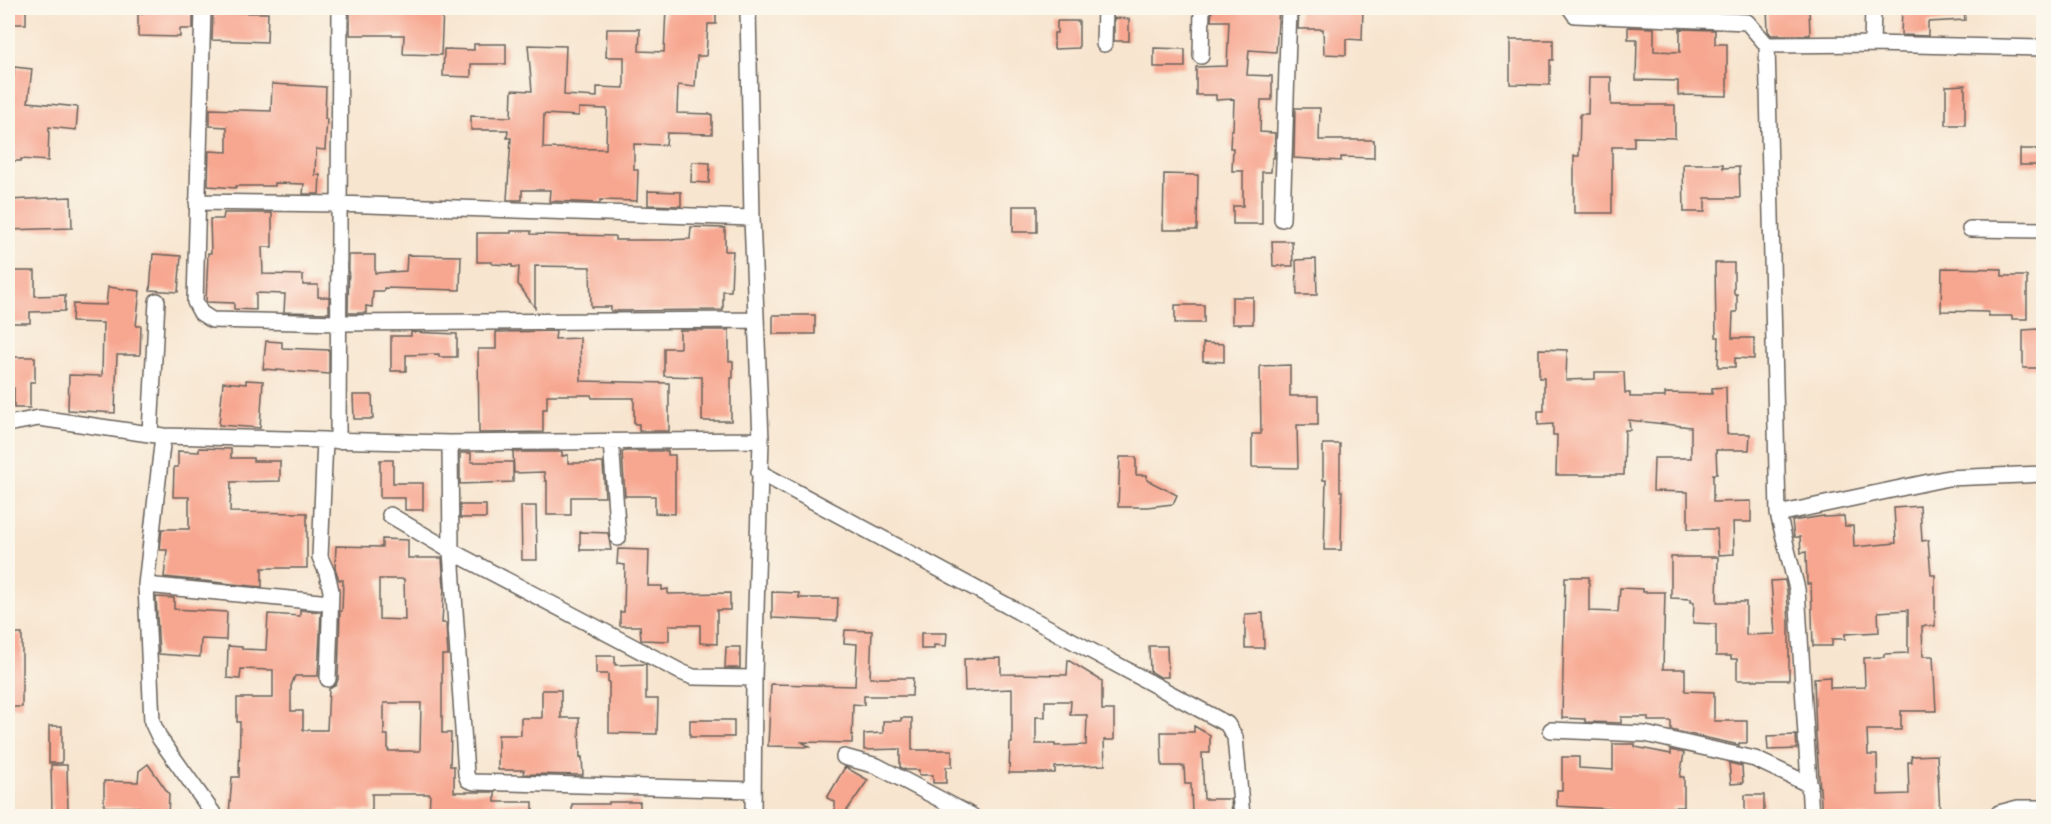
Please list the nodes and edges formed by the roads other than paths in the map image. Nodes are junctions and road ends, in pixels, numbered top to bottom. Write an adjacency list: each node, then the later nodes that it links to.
1 (203, 8): 14 (street)
2 (340, 8): 15 (street)
3 (748, 8): 16 (street)
4 (1105, 8): 9 (street)
5 (1202, 8): 13 (street)
6 (1289, 8): 17 (street)
7 (1570, 8): 11 (street)
8 (1873, 8): 10 (street)
9 (1104, 44)
10 (1872, 44): 11 (street); 12 (street)
11 (1767, 45): 31 (street)
12 (2043, 48)
13 (1200, 56)
14 (197, 202): 15 (street); 22 (street)
15 (338, 204): 16 (street); 22 (street)
16 (752, 218): 21 (street)
17 (1282, 219)
18 (1970, 229): 19 (street)
19 (2043, 230)
20 (157, 302): 24 (street)
21 (756, 320): 22 (street); 25 (street)
22 (340, 323): 26 (street)
23 (8, 424): 24 (street)
24 (156, 434): 26 (street); 35 (street)
25 (761, 440): 27 (street); 29 (street)
26 (332, 441): 28 (street); 36 (street)
27 (611, 441): 28 (street); 33 (street)
28 (450, 443): 34 (street)
29 (759, 472): 37 (street); 47 (street)
30 (2043, 474): 31 (street)
31 (1778, 514): 41 (street)
32 (390, 515): 34 (street)
33 (618, 538)
34 (451, 551): 37 (street); 42 (street)
35 (146, 585): 36 (street); 44 (street)
36 (330, 603): 38 (street)
37 (754, 678): 42 (street)
38 (328, 679)
39 (1551, 730): 41 (street)
40 (844, 757): 46 (street)
41 (1810, 785): 48 (street)
42 (753, 790): 45 (street)
43 (2043, 808): 49 (street)
44 (215, 816)
45 (753, 816)
46 (972, 816)
47 (1242, 816)
48 (1811, 816)
49 (1997, 816)

